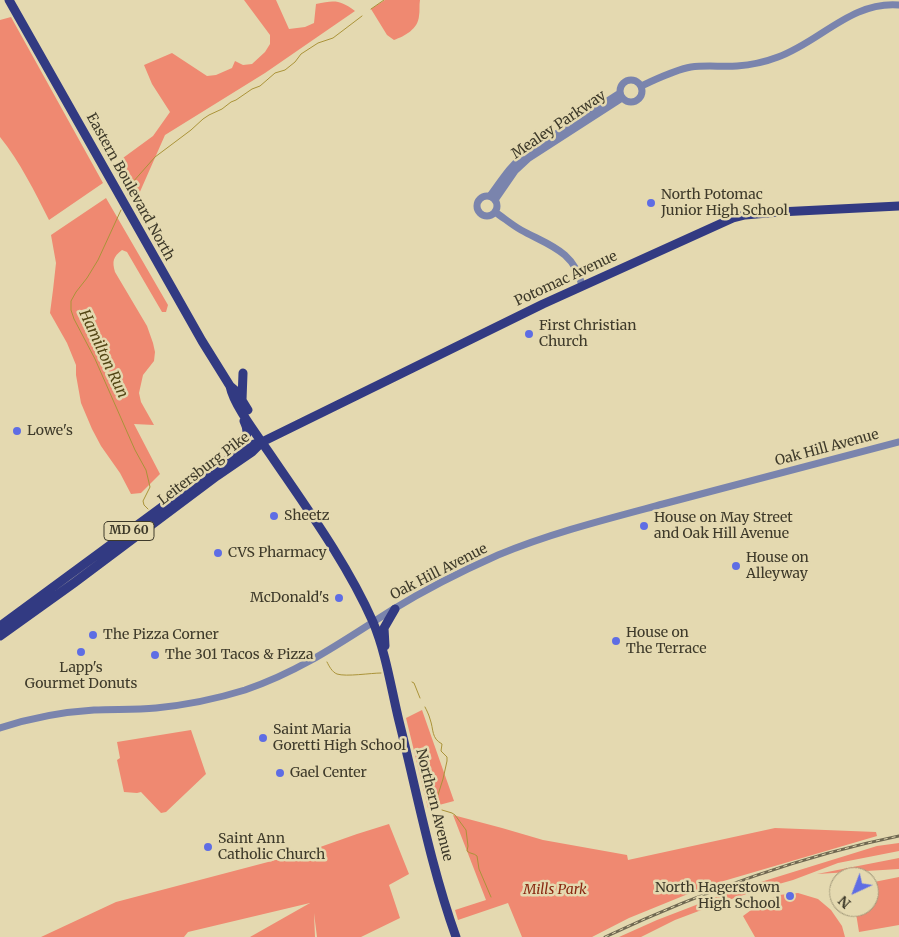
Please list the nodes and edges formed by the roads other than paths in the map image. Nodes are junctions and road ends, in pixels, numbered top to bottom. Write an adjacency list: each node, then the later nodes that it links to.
1 (9, 0): 10 (main road, Eastern Boulevard North)
2 (899, 5): 3 (street)
3 (641, 86): 4 (street); 4 (street)
4 (621, 96): 5 (street, Mealey Parkway)
5 (492, 198): 7 (street); 7 (street)
6 (899, 206): 8 (main road, Potomac Avenue)
7 (495, 212): 8 (street)
8 (582, 286): 11 (main road, Potomac Avenue)
9 (243, 373): 10 (main road)
10 (241, 404): 11 (main road, Eastern Boulevard North); 13 (main road)
11 (262, 442): 13 (main road, Leitersburg Pike / MD 60); 15 (main road, Northern Avenue); 17 (main road, Leitersburg Pike / MD 60)
12 (899, 442): 14 (street, Oak Hill Avenue)
13 (212, 470): 16 (main road, Leitersburg Pike / MD 60)
14 (395, 609): 15 (street, Oak Hill Avenue); 18 (main road)
15 (373, 622): 18 (main road, Northern Avenue); 19 (street, Oak Hill Avenue)
16 (0, 626)
17 (0, 636)
18 (387, 669): 20 (main road, Northern Avenue)
19 (0, 728)
20 (456, 937)

